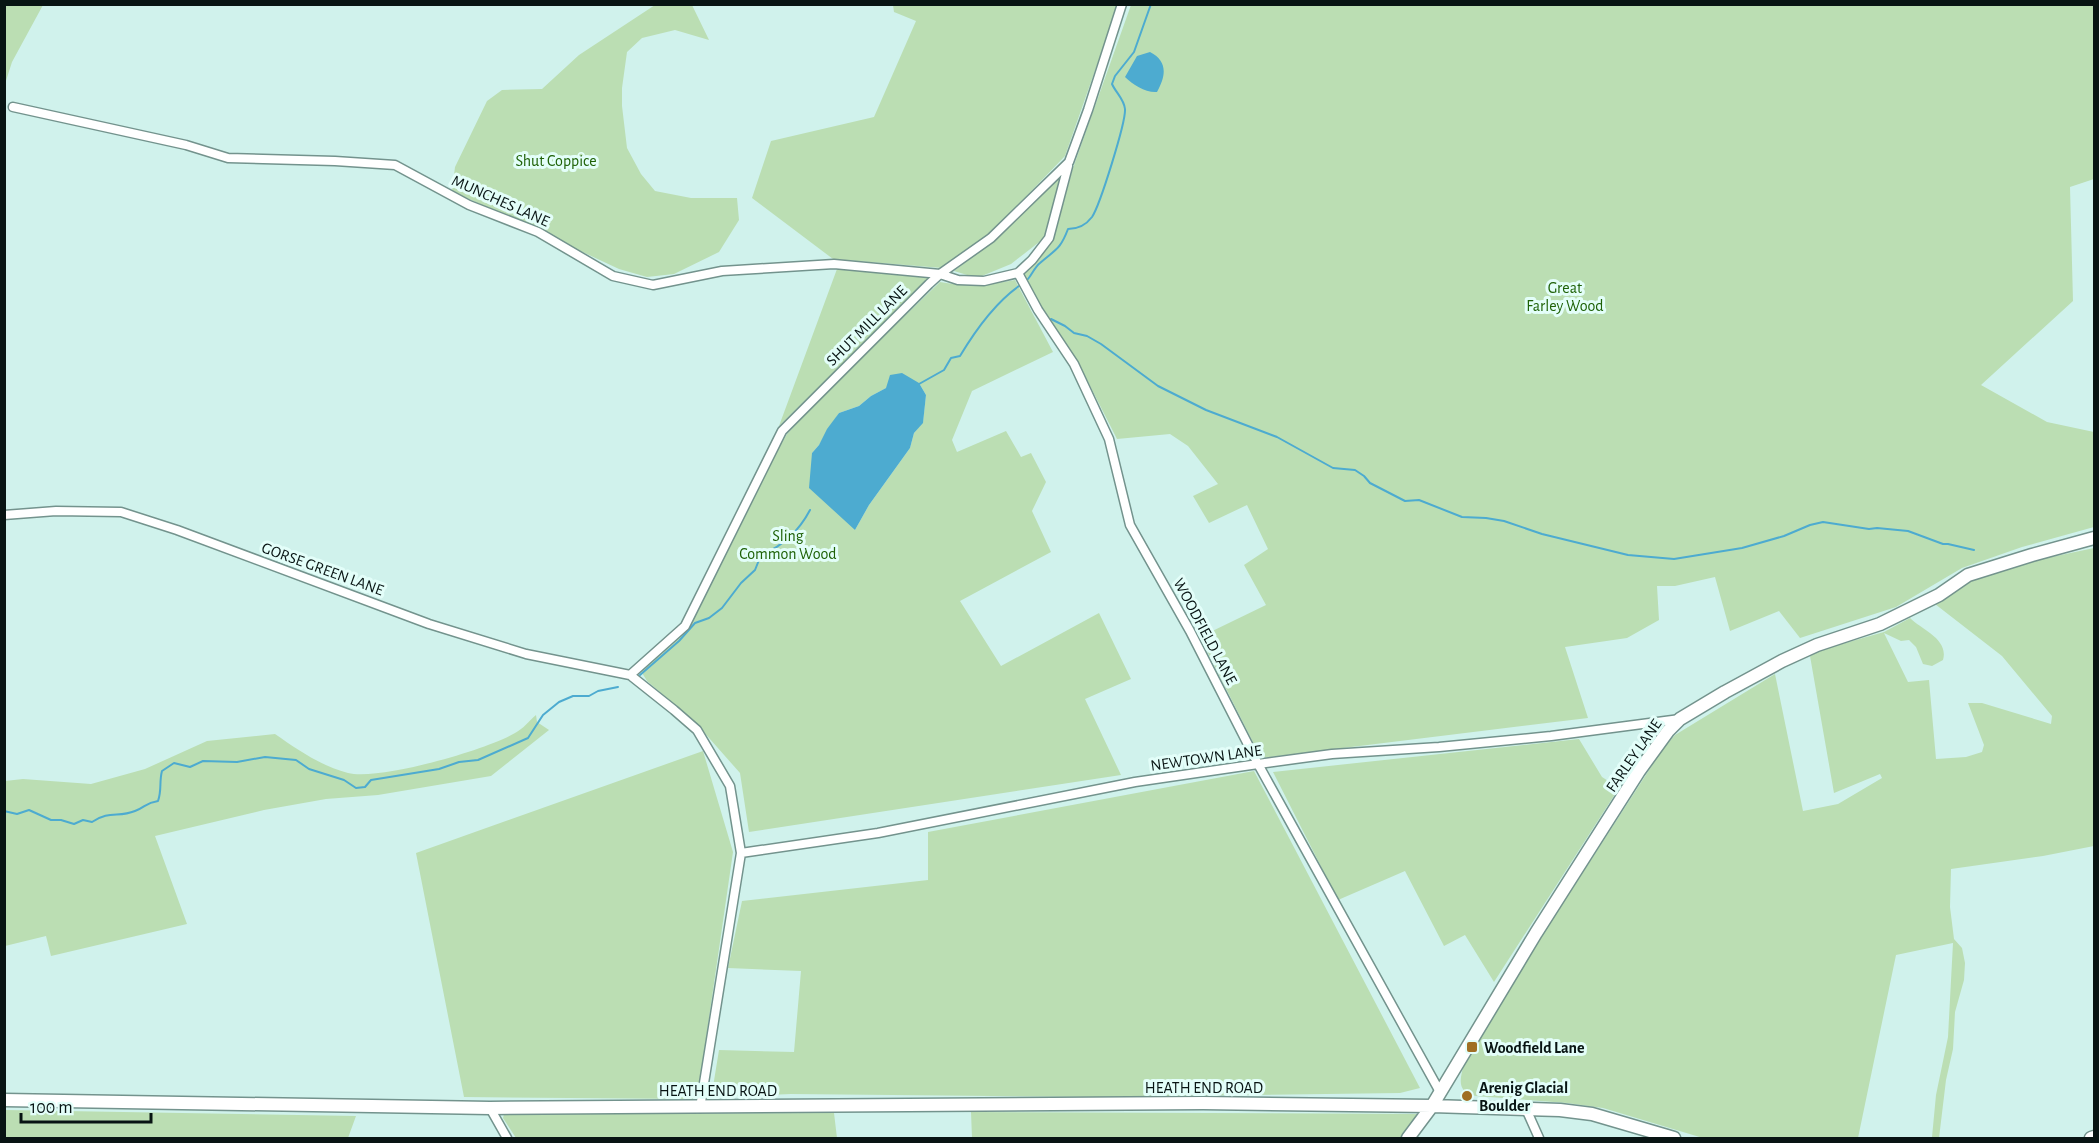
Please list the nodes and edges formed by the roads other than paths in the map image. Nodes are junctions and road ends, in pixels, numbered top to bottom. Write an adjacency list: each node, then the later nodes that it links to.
1 (1122, 4): 3 (street, SHUT MILL LANE)
2 (13, 107): 5 (street, MUNCHES LANE)
3 (1069, 162): 4 (street); 5 (street, SHUT MILL LANE)
4 (1018, 273): 5 (street); 10 (street, WOODFIELD LANE)
5 (940, 274): 8 (street, SHUT MILL LANE)
6 (4, 515): 8 (street, GORSE GREEN LANE)
7 (2094, 538): 9 (street, FARLEY LANE)
8 (630, 675): 11 (street)
9 (1680, 719): 10 (street, NEWTOWN LANE); 12 (street, FARLEY LANE)
10 (1258, 764): 11 (street, NEWTOWN LANE); 12 (street, WOODFIELD LANE)
11 (741, 853): 16 (street)
12 (1440, 1092): 14 (street, FARLEY LANE)
13 (4, 1100): 15 (street, HEATH END ROAD)
14 (1432, 1106): 16 (street, HEATH END ROAD); 17 (street, HEATH END ROAD); 19 (street, FARLEY LANE)
15 (489, 1108): 16 (street, HEATH END ROAD); 18 (street)
16 (700, 1108)
17 (1526, 1109): 20 (street); 21 (street, HEATH END ROAD)
18 (507, 1138)
19 (1408, 1138)
20 (1539, 1138)
21 (1674, 1138)

